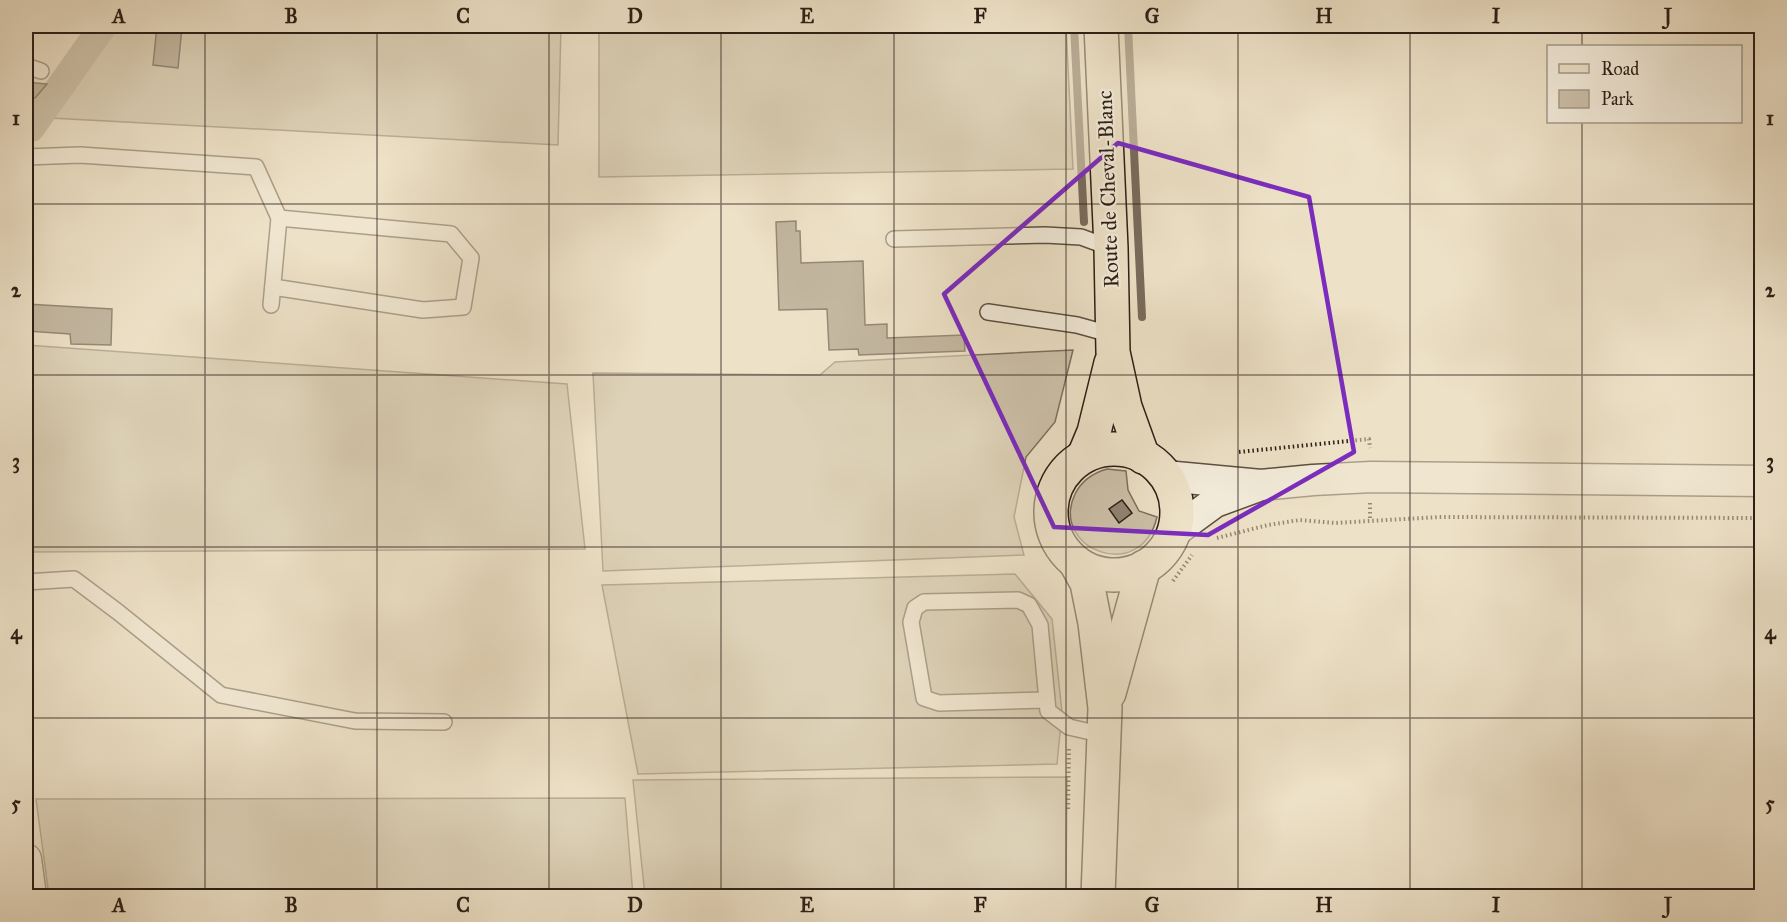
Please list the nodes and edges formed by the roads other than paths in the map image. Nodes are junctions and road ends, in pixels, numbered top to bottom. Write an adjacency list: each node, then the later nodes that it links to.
1 (1101, 26): 7 (main road, Route de Cheval-Blanc)
2 (26, 66): 3 (lane)
3 (41, 71)
4 (26, 157): 5 (lane)
5 (279, 218): 8 (lane); 8 (lane)
6 (894, 239): 7 (lane)
7 (1112, 248): 11 (main road, Route de Cheval-Blanc)
8 (273, 287): 9 (lane)
9 (271, 305)
10 (988, 312): 11 (lane)
11 (1113, 343): 12 (main road, Route de Cheval-Blanc); 13 (main road, Route de Cheval-Blanc)
12 (1084, 456): 13 (main road); 17 (main road)
13 (1154, 466): 15 (street); 16 (main road)
14 (1761, 481): 15 (street)
15 (1262, 485): 16 (street)
16 (1184, 542): 18 (main road)
17 (1076, 563): 18 (main road); 21 (main road)
18 (1144, 567): 21 (main road)
19 (26, 582): 22 (lane)
20 (1047, 700): 20 (lane); 21 (lane)
21 (1104, 721): 25 (main road)
22 (444, 722)
23 (26, 859): 24 (street)
24 (31, 897)
25 (1098, 897)

